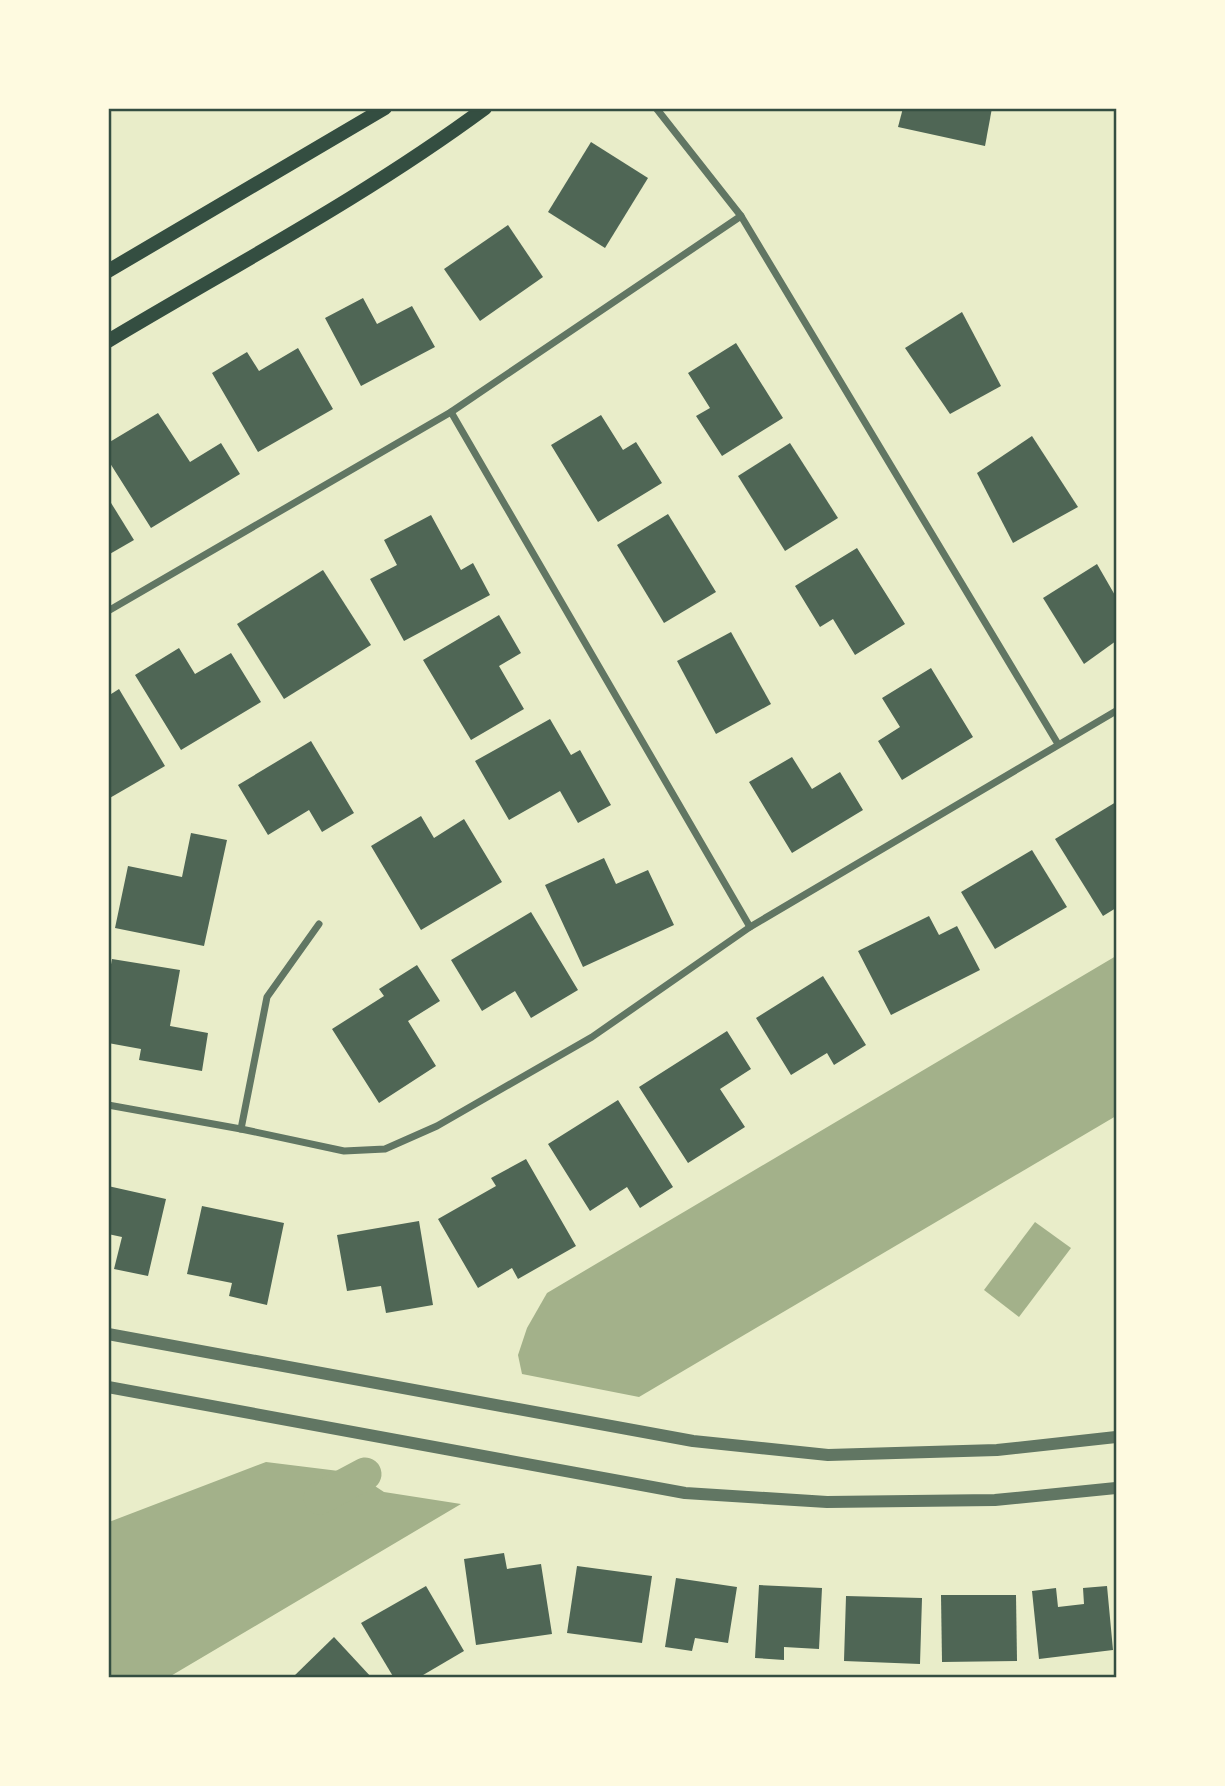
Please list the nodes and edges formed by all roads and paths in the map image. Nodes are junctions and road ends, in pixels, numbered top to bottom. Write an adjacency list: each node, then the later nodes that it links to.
1 (385, 108): 5 (main road)
2 (485, 108): 6 (main road)
3 (656, 108): 4 (street)
4 (741, 216): 7 (street); 10 (street)
5 (108, 271)
6 (108, 341)
7 (452, 412): 8 (street); 12 (street)
8 (108, 611)
9 (1116, 711): 10 (street)
10 (1058, 744): 12 (street)
11 (319, 924): 14 (street)
12 (750, 927): 14 (street)
13 (108, 1105): 14 (street)
14 (241, 1129)
15 (108, 1334): 17 (street)
16 (108, 1387): 18 (street)
17 (1116, 1437)
18 (1116, 1488)

